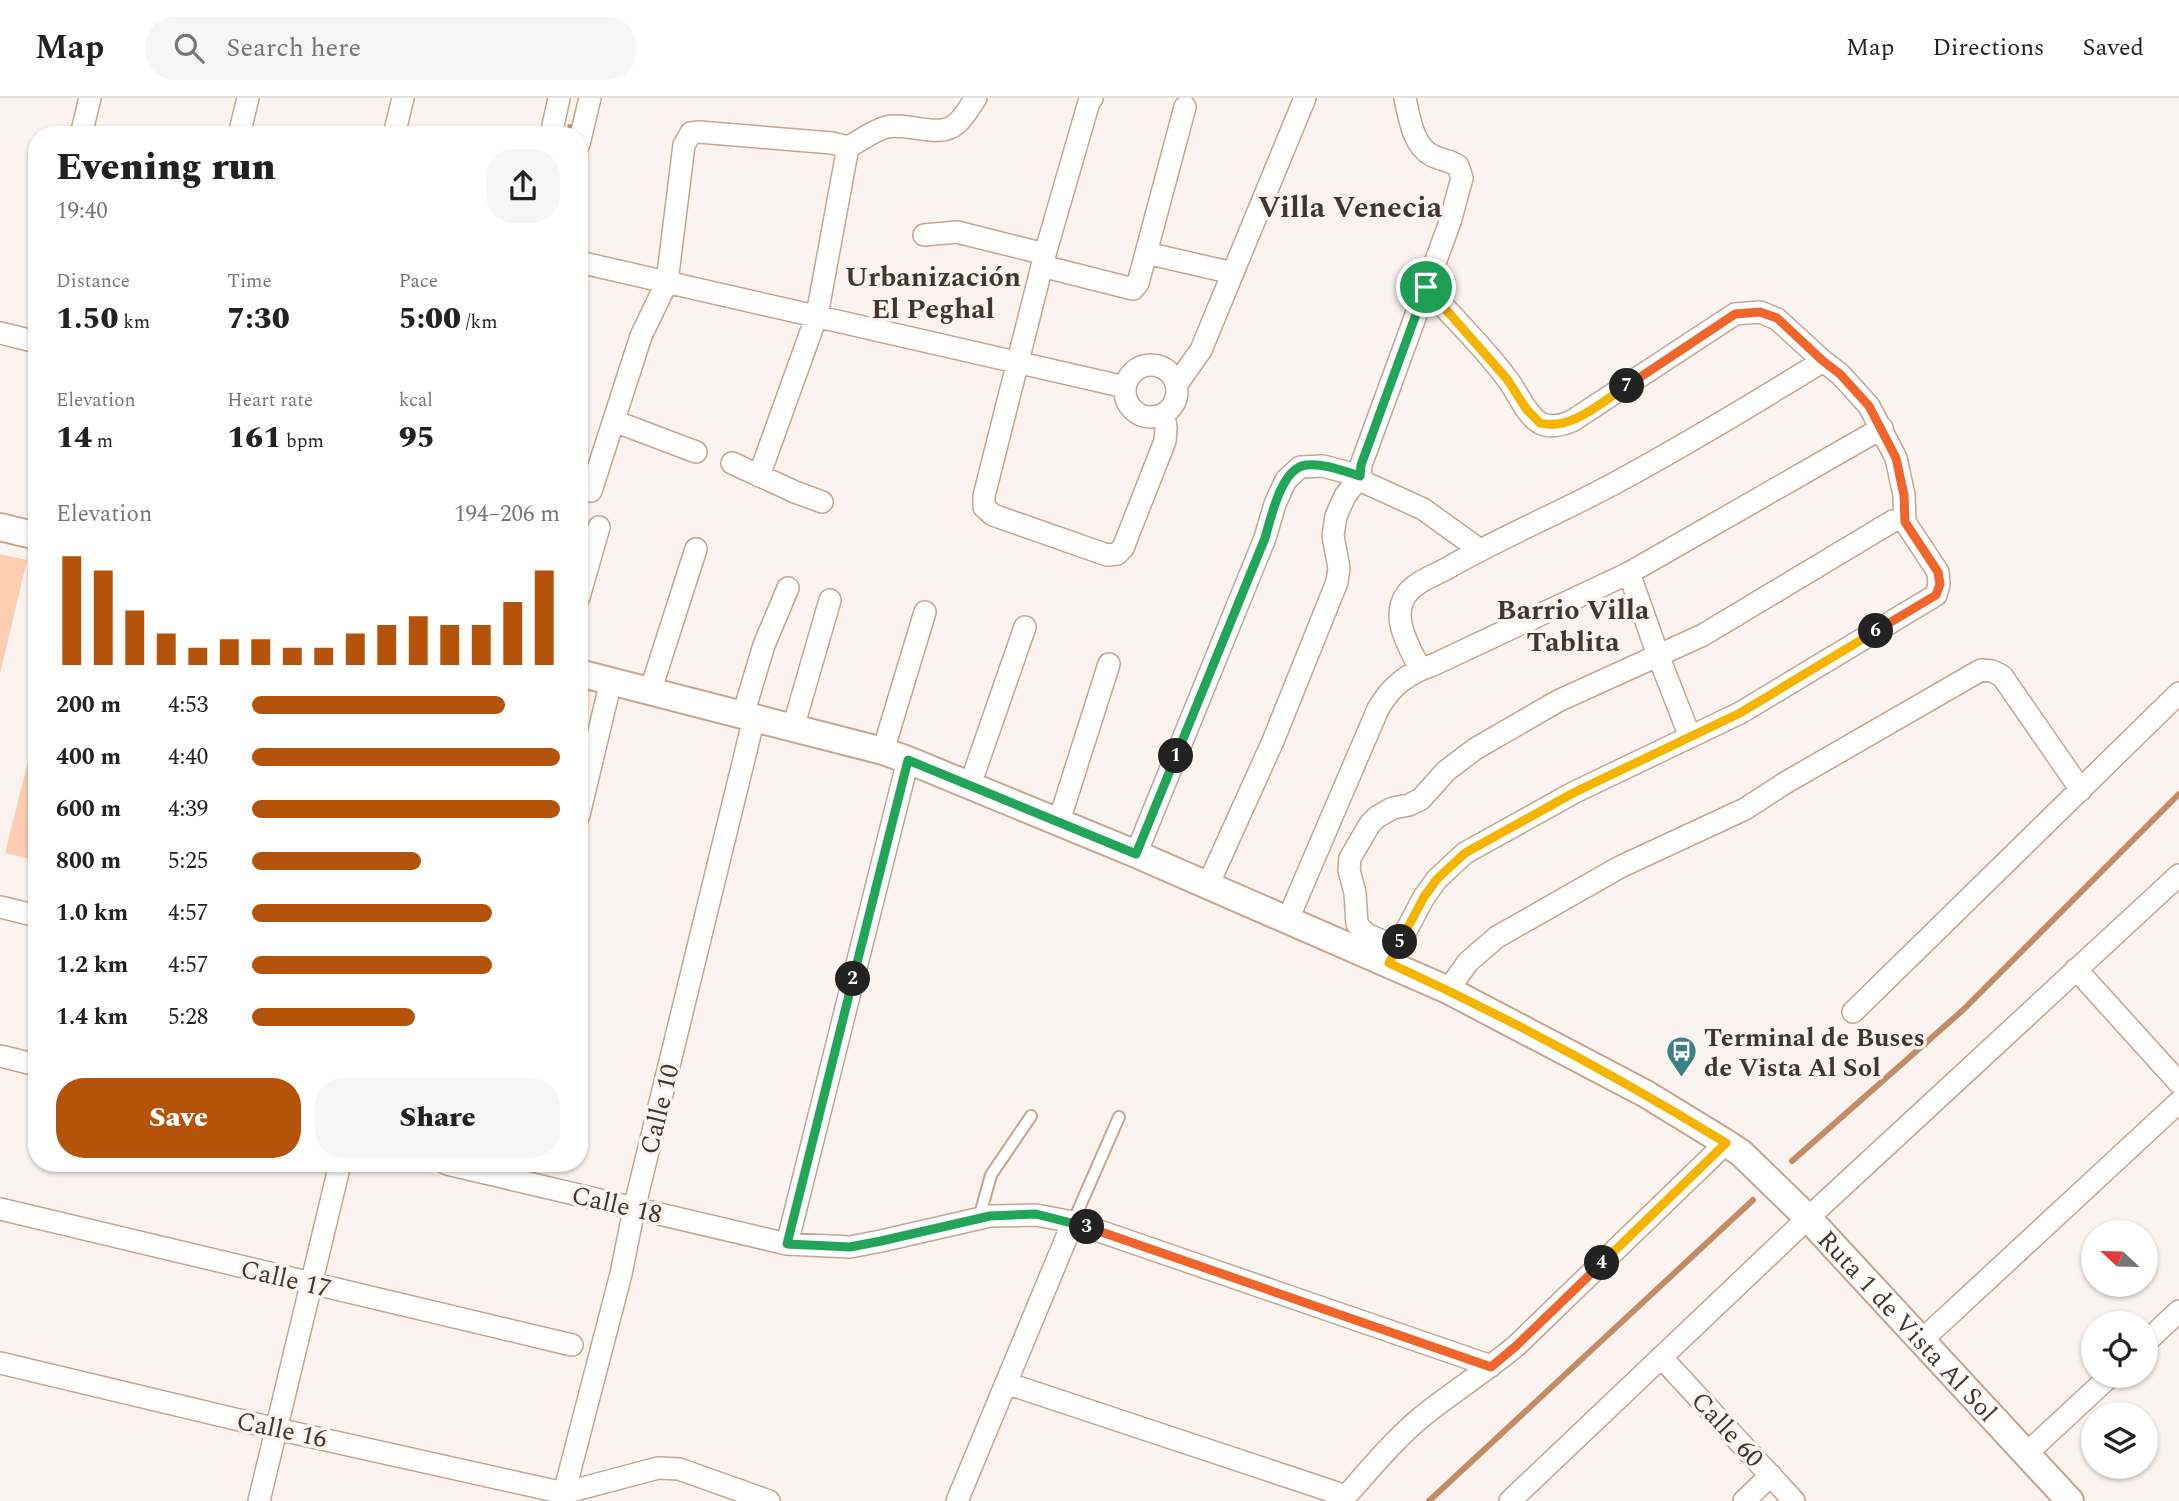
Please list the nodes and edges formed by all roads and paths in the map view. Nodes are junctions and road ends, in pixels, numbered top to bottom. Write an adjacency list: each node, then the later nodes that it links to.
1 (90, 98): 11 (street)
2 (248, 98): 12 (street)
3 (403, 98): 13 (street)
4 (558, 98): 9 (street); 14 (street)
5 (976, 98): 16 (street)
6 (1305, 98): 21 (street)
7 (1405, 98): 23 (street)
8 (1085, 99): 19 (street)
9 (589, 102): 15 (street)
10 (1185, 107): 18 (street)
11 (83, 126)
12 (241, 126)
13 (396, 126)
14 (553, 126)
15 (583, 126)
16 (848, 147): 22 (street); 24 (street)
17 (924, 235): 19 (street)
18 (1146, 253): 19 (street); 21 (street)
19 (1043, 260): 28 (street)
20 (588, 264): 22 (street)
21 (1233, 273): 29 (street)
22 (667, 282): 24 (street); 32 (street)
23 (1426, 287): 27 (street); 37 (street)
24 (817, 316): 28 (street); 36 (street)
25 (0, 333): 26 (street)
26 (28, 336)
27 (1823, 361): 33 (street); 45 (street)
28 (1018, 362): 30 (street); 31 (street)
29 (1177, 384): 30 (street); 31 (street)
30 (1125, 387): 31 (street)
31 (1164, 414)
32 (614, 421): 34 (street); 38 (street)
33 (1882, 428): 40 (street); 47 (street)
34 (696, 452)
35 (732, 463): 36 (street)
36 (759, 476): 39 (street)
37 (1360, 476): 45 (street); 68 (street); 70 (street)
38 (591, 491)
39 (822, 502)
40 (1905, 522): 52 (street); 61 (street)
41 (0, 527): 43 (street)
42 (598, 527): 46 (street)
43 (28, 535)
44 (696, 549): 57 (street)
45 (1480, 550): 54 (street)
46 (588, 564)
47 (1629, 573): 52 (street); 54 (street)
48 (788, 588): 59 (street, Calle 10)
49 (830, 600): 60 (street)
50 (925, 612): 62 (street)
51 (1025, 627): 65 (street)
52 (1658, 656): 61 (street); 74 (street)
53 (1109, 664): 67 (street)
54 (1420, 669): 73 (street)
55 (588, 675): 56 (street, Ruta 1 de Vista Al Sol)
56 (611, 681): 57 (street, Ruta 1 de Vista Al Sol); 64 (street)
57 (650, 692): 59 (street, Ruta 1 de Vista Al Sol)
58 (2179, 693): 66 (street)
59 (748, 716): 60 (street, Ruta 1 de Vista Al Sol); 88 (street, Calle 10)
60 (793, 728): 62 (street, Ruta 1 de Vista Al Sol)
61 (1690, 737): 74 (street)
62 (883, 751): 63 (street, Ruta 1 de Vista Al Sol)
63 (908, 760): 65 (street, Ruta 1 de Vista Al Sol); 92 (street)
64 (588, 777)
65 (970, 785): 67 (street, Ruta 1 de Vista Al Sol)
66 (2081, 790): 76 (street); 77 (street)
67 (1059, 821): 68 (street, Ruta 1 de Vista Al Sol)
68 (1136, 854): 70 (street, Ruta 1 de Vista Al Sol)
69 (2179, 874): 75 (street)
70 (1208, 885): 73 (street, Ruta 1 de Vista Al Sol)
71 (0, 907): 72 (street)
72 (28, 914)
73 (1288, 919): 74 (street, Ruta 1 de Vista Al Sol)
74 (1393, 955): 76 (street, Ruta 1 de Vista Al Sol)
75 (2076, 969): 80 (street); 90 (street)
76 (1448, 990): 84 (street, Ruta 1 de Vista Al Sol)
77 (1853, 1012)
78 (0, 1056): 79 (street)
79 (28, 1063)
80 (2179, 1083)
81 (2179, 1102): 96 (street)
82 (1031, 1116): 89 (lane)
83 (1119, 1117): 91 (lane)
84 (1734, 1148): 90 (street, Ruta 1 de Vista Al Sol); 100 (street)
85 (338, 1172): 93 (street)
86 (506, 1172): 88 (street, Calle 18)
87 (0, 1209): 93 (street, Calle 17)
88 (634, 1209): 92 (street, Calle 18); 106 (street, Calle 10)
89 (979, 1218): 91 (street, Calle 18); 92 (street, Calle 18)
90 (1808, 1218): 96 (street, Ruta 1 de Vista Al Sol); 98 (street)
91 (1073, 1222): 100 (street, Calle 18); 101 (street)
92 (787, 1244)
93 (312, 1284): 97 (street, Calle 17); 103 (street)
94 (2179, 1311): 95 (street)
95 (2158, 1331)
96 (1922, 1340): 104 (street, Ruta 1 de Vista Al Sol)
97 (572, 1345)
98 (1661, 1357): 105 (street, Calle 60); 111 (street)
99 (0, 1363): 103 (street, Calle 16)
100 (1491, 1367): 107 (street)
101 (1006, 1383): 107 (street); 110 (street)
102 (2097, 1388): 104 (street)
103 (277, 1429): 106 (street, Calle 16); 108 (street)
104 (2026, 1454): 114 (street, Ruta 1 de Vista Al Sol)
105 (1771, 1475): 112 (street); 113 (street, Calle 60)
106 (563, 1497): 109 (street)
107 (1345, 1499)
108 (259, 1501)
109 (769, 1501)
110 (957, 1501)
111 (1510, 1501)
112 (1744, 1501)
113 (1794, 1501)
114 (2070, 1501)

